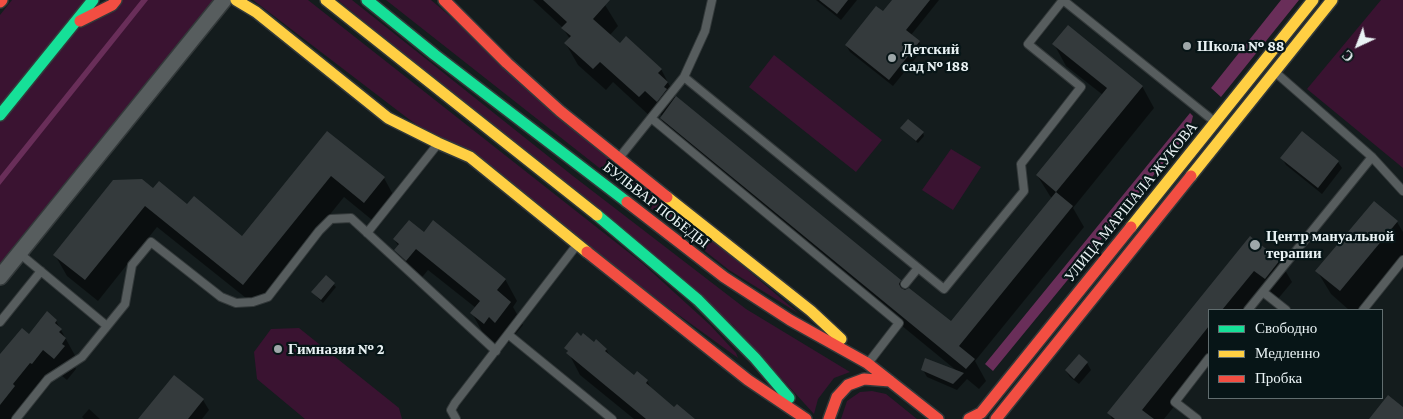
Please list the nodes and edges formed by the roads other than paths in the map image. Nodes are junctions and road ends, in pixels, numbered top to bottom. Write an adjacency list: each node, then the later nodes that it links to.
1 (93, 0): 12 (main road)
2 (116, 0): 12 (main road)
3 (224, 0): 25 (street)
4 (236, 0): 19 (main road)
5 (326, 0): 45 (main road)
6 (367, 0): 40 (main road, БУЛЬВАР ПОБЕДЫ)
7 (444, 0): 21 (main road)
8 (712, 0): 15 (lane)
9 (1063, 0): 18 (lane); 27 (lane)
10 (1313, 0): 13 (main road, УЛИЦА МАРШАЛА ЖУКОВА)
11 (1332, 0): 14 (main road, УЛИЦА МАРШАЛА ЖУКОВА)
12 (71, 26): 16 (main road)
13 (1262, 63): 14 (lane); 18 (main road, УЛИЦА МАРШАЛА ЖУКОВА)
14 (1274, 72): 20 (lane); 49 (main road, УЛИЦА МАРШАЛА ЖУКОВА)
15 (684, 77): 17 (lane); 27 (lane)
16 (0, 115)
17 (651, 118): 21 (lane); 40 (lane)
18 (1215, 122): 48 (main road, УЛИЦА МАРШАЛА ЖУКОВА)
19 (438, 143): 23 (lane); 24 (main road)
20 (1372, 157): 22 (lane); 31 (lane)
21 (618, 159): 40 (main road)
22 (1403, 191)
23 (367, 233): 36 (lane); 38 (lane)
24 (577, 244): 37 (lane); 45 (main road)
25 (20, 253): 28 (lane); 29 (street)
26 (1403, 260): 34 (lane)
27 (918, 268): 30 (lane)
28 (41, 271): 35 (lane); 36 (lane)
29 (0, 277)
30 (905, 284)
31 (1263, 292): 32 (lane); 33 (lane)
32 (1249, 309)
33 (1285, 309)
34 (1364, 309)
35 (0, 322)
36 (107, 326): 42 (lane)
37 (508, 335): 38 (lane); 44 (lane)
38 (496, 351): 43 (lane)
39 (1208, 359): 50 (lane)
40 (867, 363): 41 (main road, БУЛЬВАР ПОБЕДЫ)
41 (890, 382): 46 (main road); 47 (main road, БУЛЬВАР ПОБЕДЫ)
42 (16, 419)
43 (456, 419)
44 (612, 419)
45 (807, 419)
46 (829, 419)
47 (938, 419)
48 (969, 419)
49 (996, 419)
50 (1197, 419)

